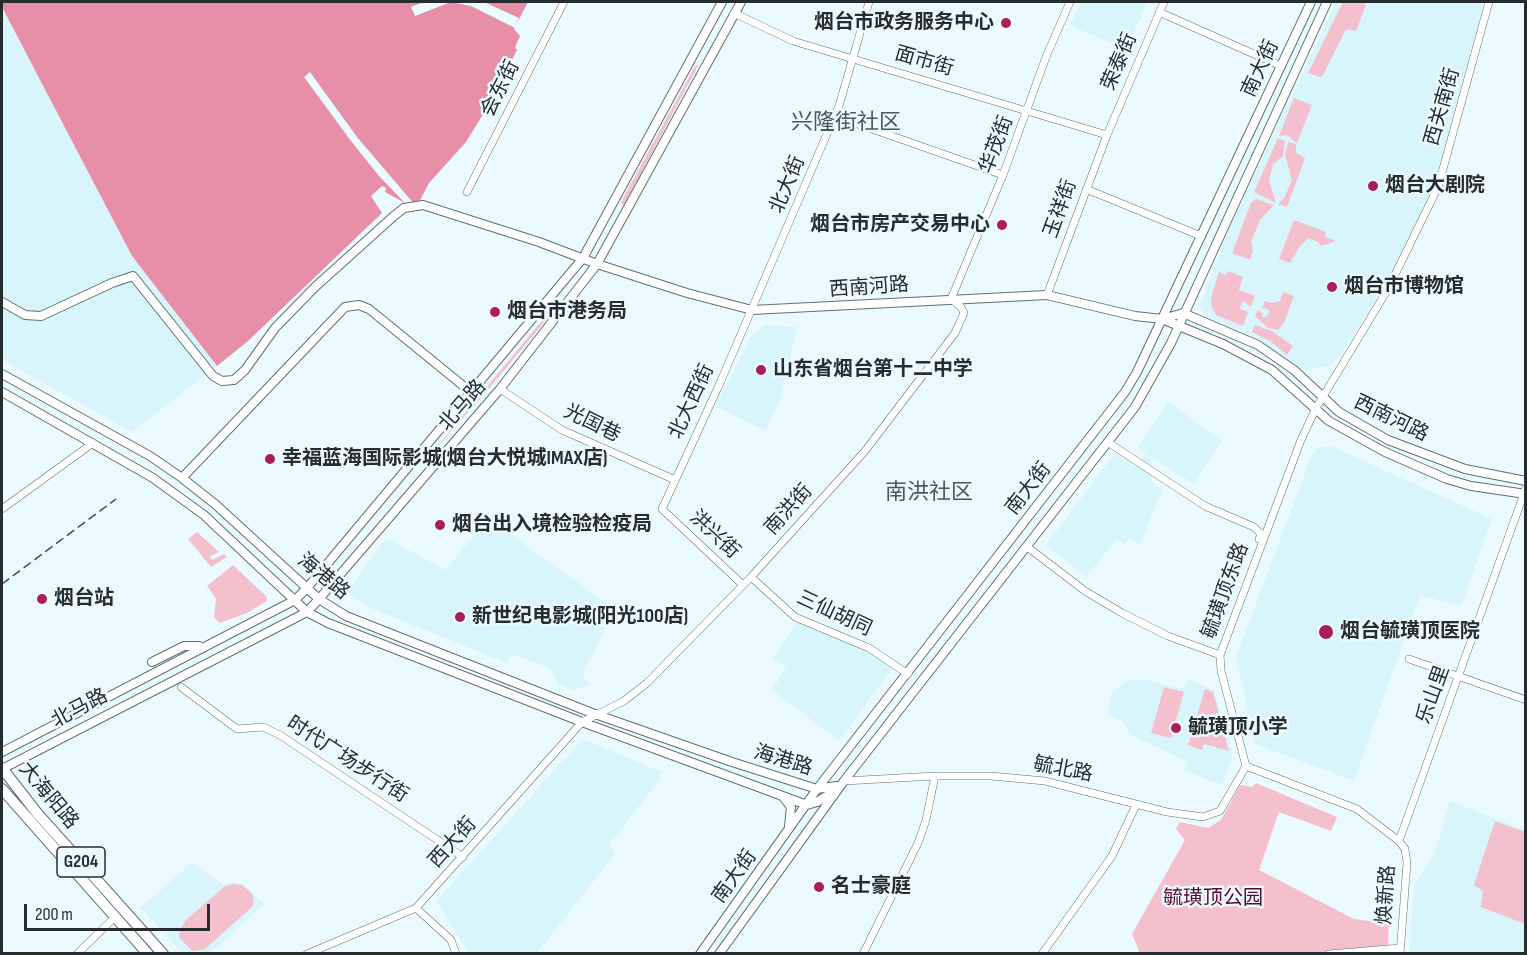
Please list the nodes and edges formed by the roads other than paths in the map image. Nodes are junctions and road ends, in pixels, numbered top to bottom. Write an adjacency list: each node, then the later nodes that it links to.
1 (564, 2): 19 (street, 会东街)
2 (722, 2): 21 (main road, 北马路)
3 (741, 2): 11 (main road, 北马路)
4 (868, 2): 12 (street, 北大街)
5 (1070, 2): 14 (street, 华茂街)
6 (1164, 2): 10 (street, 荣泰街)
7 (1327, 2): 27 (main road, 南大街)
8 (1490, 2): 34 (street, 西关南街)
9 (1308, 3): 13 (main road, 南大街)
10 (1159, 12): 13 (street); 16 (street, 荣泰街)
11 (734, 13): 12 (street, 面市街); 22 (main road, 北马路)
12 (854, 59): 14 (street, 面市街); 15 (street, 北大街)
13 (1281, 66): 20 (main road, 南大街)
14 (1028, 110): 16 (street, 面市街); 17 (street, 华茂街)
15 (835, 116): 17 (street); 26 (street, 北大街)
16 (1107, 135): 18 (street, 玉祥街)
17 (1003, 176): 24 (street, 华茂街)
18 (1086, 189): 20 (street); 23 (street, 玉祥街)
19 (467, 192)
20 (1201, 236): 28 (main road, 南大街)
21 (583, 258): 22 (main road, 西南河路); 25 (main road, 西南河路); 33 (main road, 北马路)
22 (597, 264): 26 (main road, 西南河路); 31 (main road, 北马路)
23 (1047, 294): 24 (main road, 西南河路); 28 (main road, 西南河路)
24 (951, 299): 26 (main road, 西南河路); 45 (street, 南洪街)
25 (2, 302)
26 (752, 310): 39 (street, 北大西街)
27 (1183, 313): 28 (main road, 西南河路); 29 (main road, 南大街); 34 (main road, 西南河路)
28 (1162, 319): 29 (main road, 西南河路); 56 (main road, 南大街)
29 (1178, 324): 35 (main road, 西南河路); 37 (main road, 南大街)
30 (2, 374): 38 (main road, 海港路)
31 (500, 389): 39 (street, 光国巷); 49 (main road, 北马路)
32 (2, 392): 36 (main road, 海港路)
33 (472, 393): 38 (main road); 47 (main road, 北马路)
34 (1323, 394): 35 (street, 西关南街); 40 (main road, 西南河路)
35 (1316, 408): 41 (main road, 西南河路); 48 (street, 毓璜顶东路)
36 (93, 442): 43 (street); 50 (main road, 海港路)
37 (1109, 443): 44 (main road, 南大街); 48 (street)
38 (182, 478): 47 (main road, 海港路)
39 (674, 479): 42 (street, 北大西街)
40 (1526, 481)
41 (1525, 492): 57 (street, 乐山里)
42 (662, 508): 46 (street, 洪兴街)
43 (2, 509)
44 (1026, 546): 53 (street); 66 (main road, 南大街)
45 (751, 577): 46 (street, 南洪街); 56 (street, 三仙胡同)
46 (743, 585): 60 (street, 南洪街)
47 (307, 588): 49 (main road, 海港路); 50 (main road, 北马路)
48 (1243, 590): 53 (street, 毓璜顶东路)
49 (319, 599): 51 (main road, 北马路); 60 (main road, 海港路)
50 (295, 600): 51 (main road, 海港路); 52 (main road, 北马路)
51 (307, 612): 61 (main road, 海港路); 64 (main road, 北马路)
52 (202, 646): 55 (main road); 62 (main road, 北马路)
53 (1220, 655): 63 (street, 毓璜顶东路)
54 (1409, 659): 57 (street)
55 (152, 663)
56 (908, 674): 68 (main road, 南大街)
57 (1457, 678): 59 (street); 73 (street, 乐山里)
58 (181, 687): 74 (street, 时代广场步行街)
59 (1526, 700)
60 (595, 714): 61 (street, 西大街); 68 (main road, 海港路)
61 (582, 722): 69 (main road, 海港路); 74 (street, 西大街)
62 (2, 752)
63 (1246, 766): 71 (street, 毓北路); 73 (street)
64 (2, 769): 80 (highway, 大海阳路 / G204)
65 (935, 776): 66 (street, 毓北路); 71 (street, 毓北路); 85 (street)
66 (844, 781): 68 (main road, 海港路); 70 (main road, 海港路); 84 (main road, 南大街)
67 (2, 789): 76 (highway, 大海阳路 / G204)
68 (817, 789): 70 (main road, 南大街)
69 (780, 795): 70 (main road, 海港路); 72 (main road)
70 (807, 805): 72 (main road, 南大街)
71 (1136, 805): 86 (street)
72 (787, 832): 83 (main road, 南大街)
73 (1399, 841): 77 (street, 焕新路)
74 (462, 857): 75 (street, 西大街)
75 (416, 908): 81 (street, 西大街); 82 (street)
76 (115, 917): 78 (street); 79 (highway, 大海阳路 / G204)
77 (1400, 951): 87 (street)
78 (77, 954)
79 (147, 954)
80 (163, 954)
81 (307, 954)
82 (456, 954)
83 (700, 954)
84 (719, 954)
85 (863, 954)
86 (1042, 954)
87 (1329, 954)

